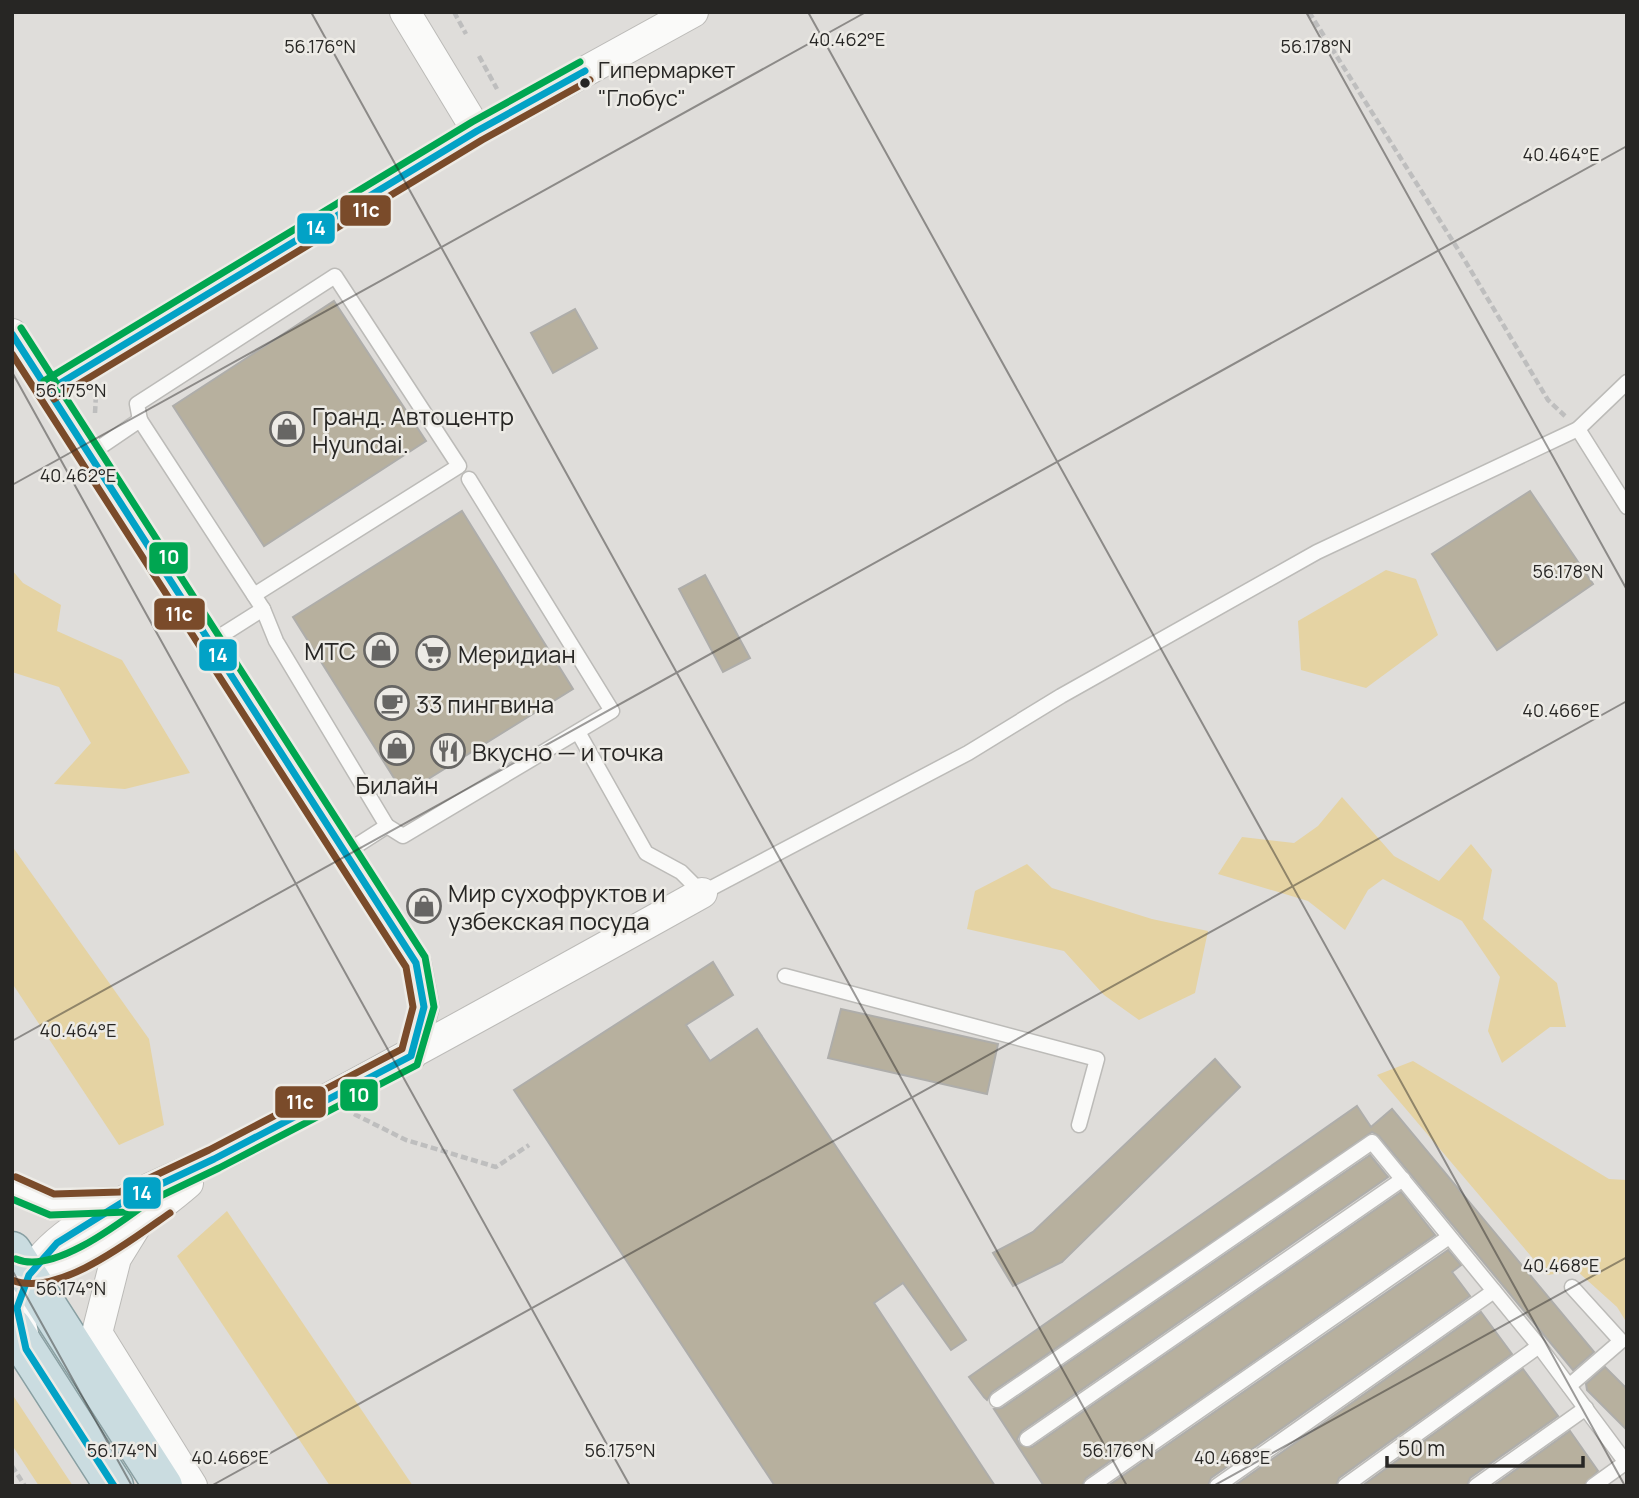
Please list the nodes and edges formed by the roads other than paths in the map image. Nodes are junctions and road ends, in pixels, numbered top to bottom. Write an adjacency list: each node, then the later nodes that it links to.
1 (405, 12): 3 (street)
2 (693, 12): 3 (street)
3 (477, 131): 6 (street)
4 (12, 334): 6 (street)
5 (1627, 382): 8 (lane)
6 (49, 390): 9 (street)
7 (140, 421): 9 (lane); 12 (lane); 12 (lane)
8 (1578, 429): 11 (lane); 18 (lane)
9 (96, 449): 14 (street)
10 (469, 479): 15 (lane)
11 (1627, 507)
12 (254, 595): 13 (lane)
13 (263, 609): 14 (lane); 16 (lane)
14 (211, 642): 17 (street)
15 (578, 732): 16 (lane); 18 (lane)
16 (387, 826): 17 (lane)
17 (345, 853): 19 (street)
18 (702, 893): 21 (street)
19 (416, 963): 21 (street); 22 (street)
20 (785, 976): 23 (lane)
21 (469, 1023): 22 (street)
22 (411, 1056): 26 (street)
23 (1079, 1125)
24 (1403, 1179): 27 (lane); 36 (lane); 38 (lane)
25 (12, 1188): 26 (street)
26 (130, 1213): 28 (street); 31 (street)
27 (1449, 1237): 30 (lane); 43 (lane)
28 (18, 1265): 31 (highway); 34 (street)
29 (1572, 1287): 32 (lane)
30 (1494, 1292): 33 (lane); 44 (lane)
31 (82, 1335): 34 (street); 41 (highway); 42 (street)
32 (1624, 1344): 35 (lane)
33 (1539, 1346): 35 (lane); 45 (lane)
34 (27, 1351): 40 (highway)
35 (1569, 1386): 37 (lane)
36 (997, 1400)
37 (1586, 1408): 39 (lane); 46 (lane)
38 (1027, 1439)
39 (1626, 1463): 47 (lane)
40 (114, 1486)
41 (163, 1486)
42 (192, 1486)
43 (1091, 1486)
44 (1217, 1486)
45 (1345, 1486)
46 (1476, 1486)
47 (1593, 1486)

